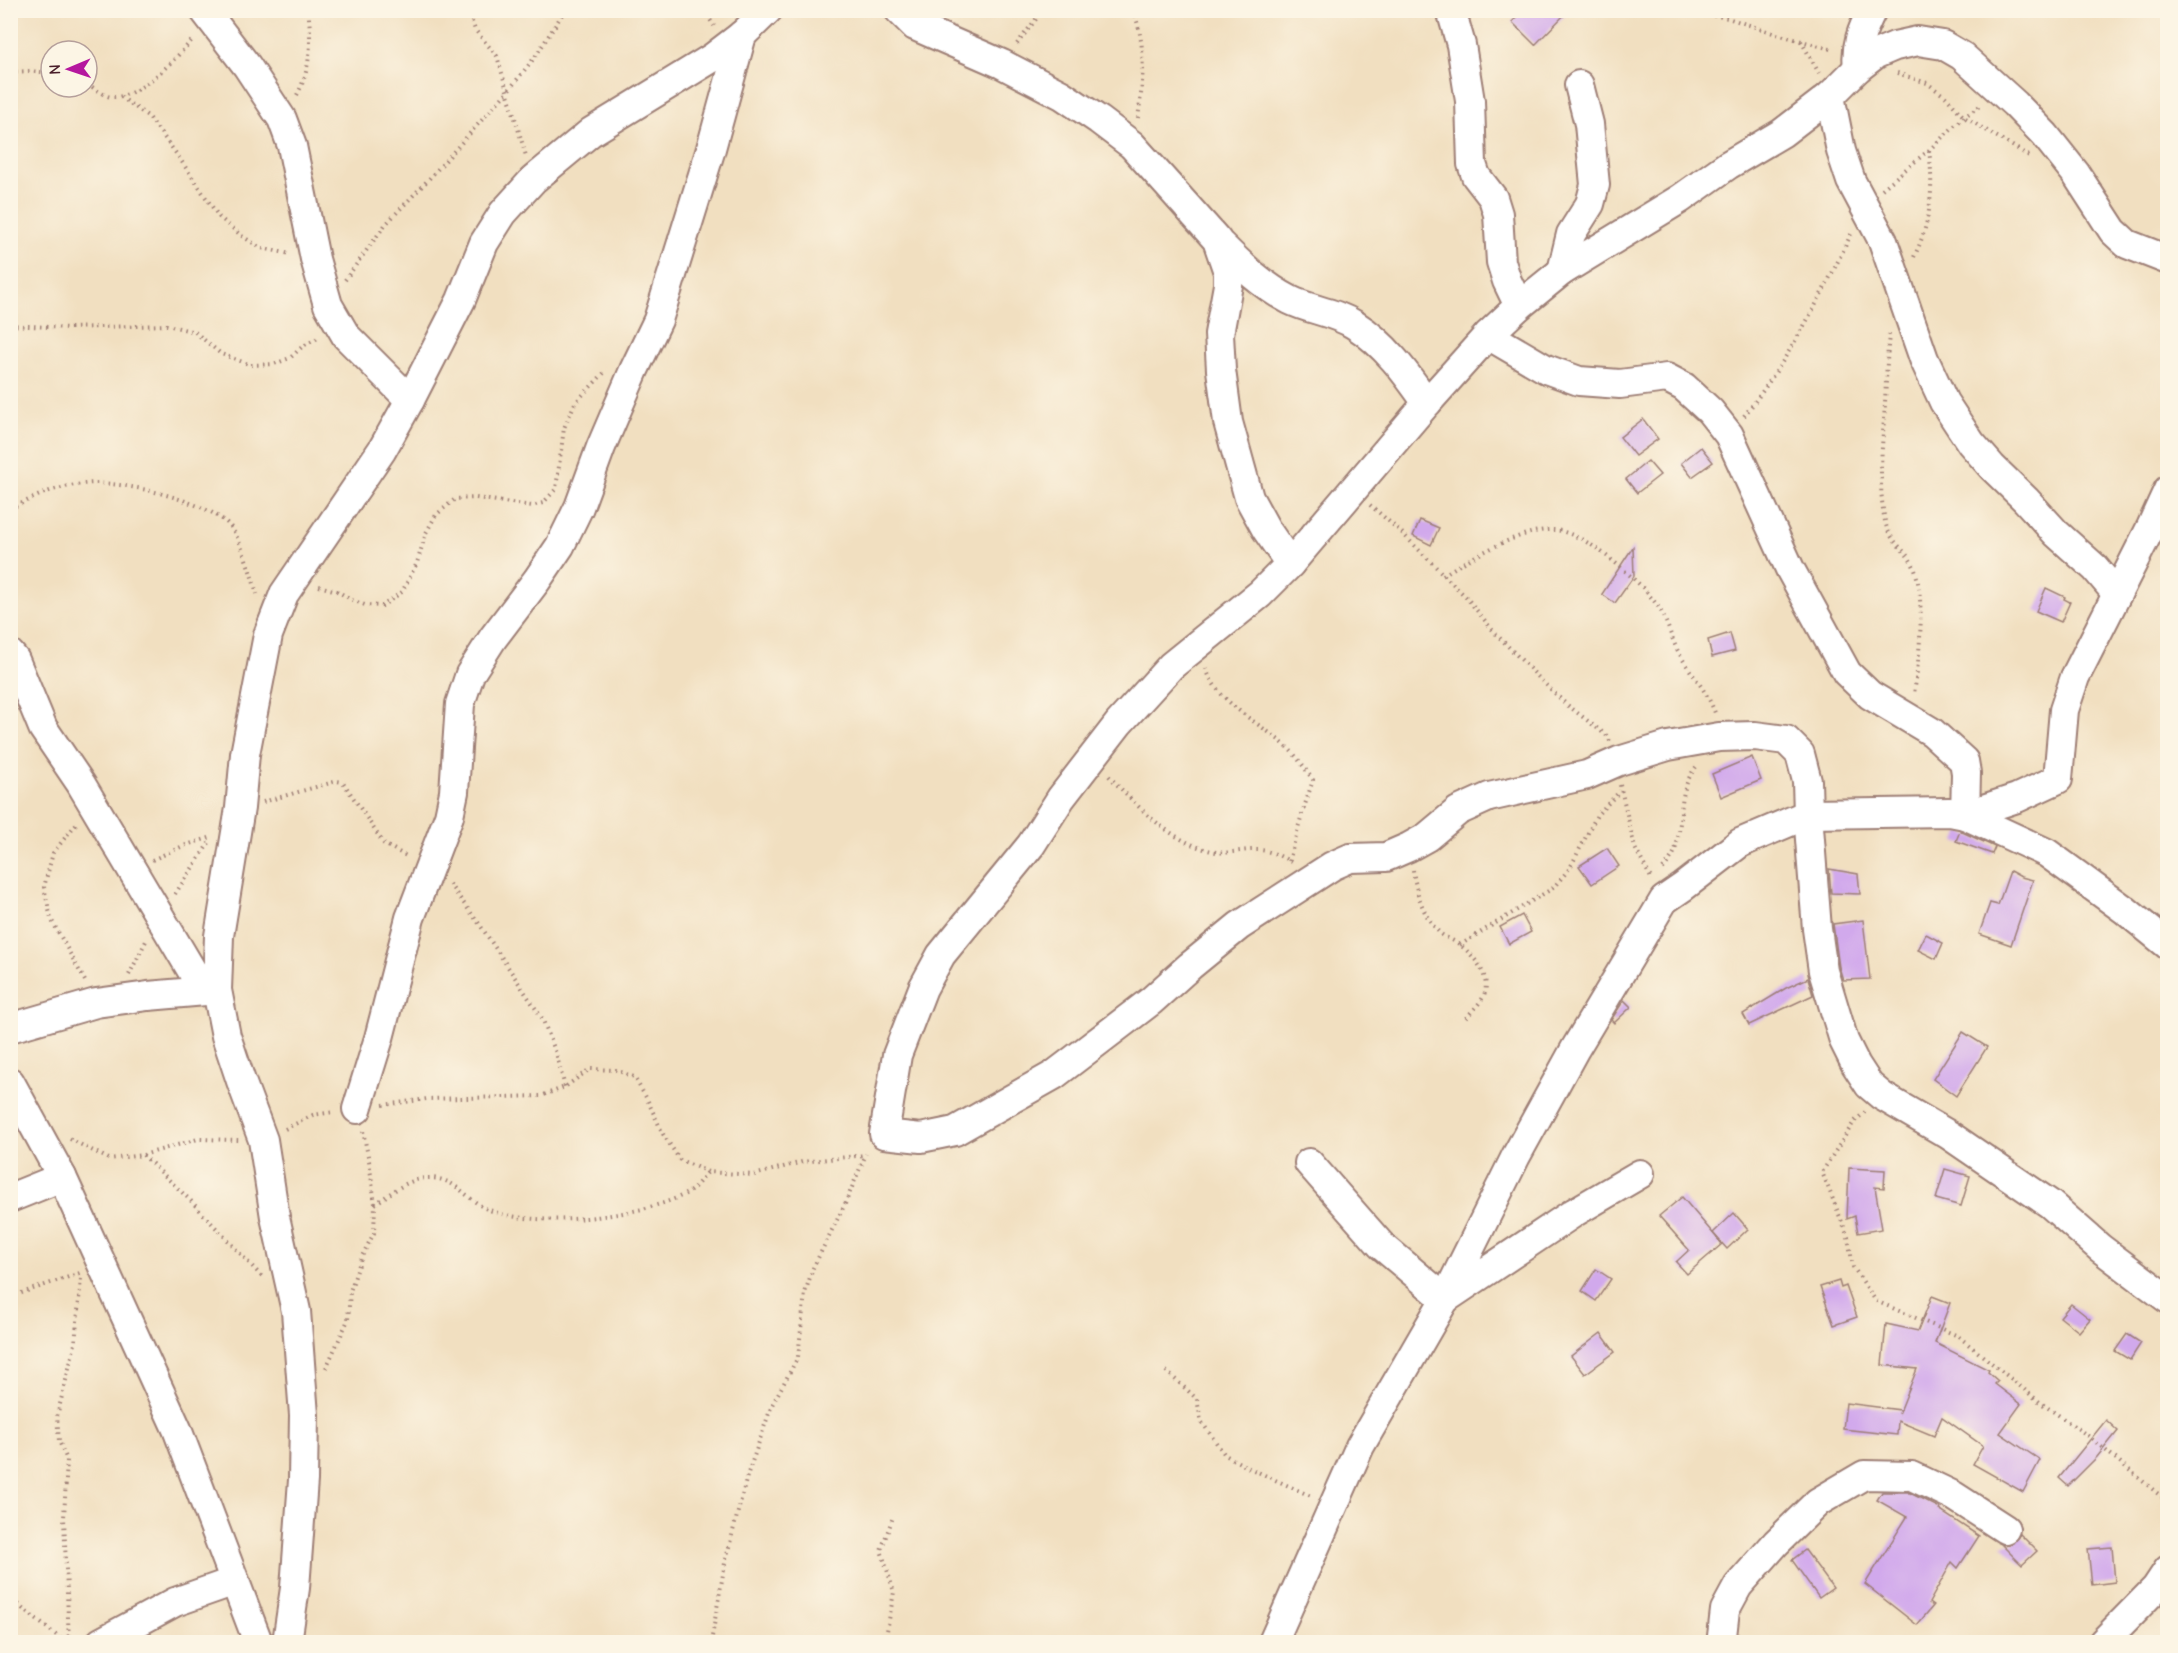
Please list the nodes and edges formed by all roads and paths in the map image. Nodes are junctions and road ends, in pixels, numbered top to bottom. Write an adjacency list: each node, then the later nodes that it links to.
1 (308, 10): 24 (path)
2 (468, 10): 19 (path)
3 (565, 10): 19 (path)
4 (768, 10): 12 (street)
5 (899, 10): 14 (street)
6 (1043, 10): 14 (path)
7 (1133, 10): 25 (path)
8 (1451, 10): 36 (street)
9 (1678, 10): 13 (path)
10 (1872, 10): 15 (street)
11 (207, 15): 22 (path); 24 (street)
12 (742, 35): 28 (street); 65 (street)
13 (1801, 41): 15 (path); 21 (path)
14 (1002, 64): 25 (street)
15 (1857, 64): 21 (street); 23 (path); 32 (street)
16 (10, 72): 17 (path)
17 (39, 72)
18 (1579, 85): 33 (street)
19 (508, 90): 28 (path); 35 (path)
20 (99, 91): 22 (path)
21 (1830, 96): 29 (street); 33 (street)
22 (122, 97): 31 (path)
23 (1964, 117): 26 (path); 27 (path)
24 (282, 119): 31 (street)
25 (1132, 145): 30 (street)
26 (1929, 150): 29 (path); 34 (path)
27 (2031, 157)
28 (532, 180): 42 (street)
29 (1864, 204): 34 (street); 44 (path)
30 (1216, 240): 43 (street); 48 (street)
31 (315, 259): 35 (street)
32 (2168, 260)
33 (1562, 271): 36 (street)
34 (1897, 284): 51 (street)
35 (328, 305): 40 (street)
36 (1520, 306): 39 (street)
37 (10, 325): 40 (path)
38 (1889, 328): 55 (path)
39 (1488, 335): 43 (street); 44 (street)
40 (346, 336): 42 (street)
41 (612, 366): 50 (path)
42 (410, 400): 50 (street)
43 (1427, 402): 46 (street)
44 (1729, 435): 55 (street)
45 (2168, 490): 51 (street)
46 (1353, 491): 48 (street); 49 (path)
47 (10, 508): 52 (path)
48 (1290, 564): 53 (street)
49 (1443, 575): 56 (path); 58 (path)
50 (284, 594): 52 (street)
51 (2117, 594): 63 (street)
52 (268, 635): 61 (street)
53 (1203, 639): 57 (street); 67 (path)
54 (10, 654): 60 (street)
55 (1911, 719): 63 (street)
56 (1719, 737): 58 (street); 62 (street); 68 (path)
57 (1092, 758): 67 (path); 80 (street)
58 (1619, 761): 59 (path); 64 (street)
59 (1620, 791): 68 (path); 70 (path)
60 (95, 806): 66 (street); 73 (path)
61 (240, 808): 65 (path); 72 (street)
62 (1808, 814): 63 (street); 68 (street); 78 (street)
63 (1965, 815): 71 (street)
64 (1409, 847): 67 (street); 70 (path)
65 (431, 862): 77 (path); 79 (street)
66 (133, 870): 69 (street); 69 (path)
67 (1300, 870): 80 (street)
68 (1657, 888): 94 (street)
69 (160, 916): 72 (street); 73 (path)
70 (1460, 945): 74 (path)
71 (2168, 945)
72 (211, 990): 73 (street); 82 (street)
73 (108, 1001): 75 (street)
74 (1464, 1020)
75 (10, 1028)
76 (10, 1082): 88 (street)
77 (565, 1087): 79 (path); 86 (path)
78 (1881, 1096): 95 (street); 99 (path)
79 (357, 1109): 82 (path); 90 (path)
80 (884, 1134): 84 (path)
81 (63, 1136): 83 (path)
82 (263, 1140): 83 (path); 96 (street)
83 (143, 1155): 96 (path)
84 (865, 1155): 86 (path); 110 (path)
85 (1309, 1163): 94 (street)
86 (708, 1172): 90 (path)
87 (1640, 1174): 94 (street)
88 (63, 1177): 89 (street); 104 (street)
89 (10, 1198)
90 (375, 1204): 98 (path)
91 (84, 1264): 92 (path)
92 (81, 1273): 93 (path); 106 (path)
93 (10, 1297)
94 (1445, 1299): 100 (street)
95 (2168, 1299)
96 (296, 1311): 109 (street)
97 (1166, 1371): 100 (path)
98 (324, 1372)
99 (2168, 1502)
100 (1333, 1507): 112 (street)
101 (893, 1517): 111 (path)
102 (2005, 1529): 113 (street)
103 (2168, 1570): 114 (street)
104 (235, 1581): 107 (street); 108 (street)
105 (10, 1595): 106 (path)
106 (67, 1642)
107 (101, 1642)
108 (258, 1642)
109 (287, 1642)
110 (711, 1642)
111 (885, 1642)
112 (1273, 1642)
113 (1725, 1642)
114 (2103, 1642)

